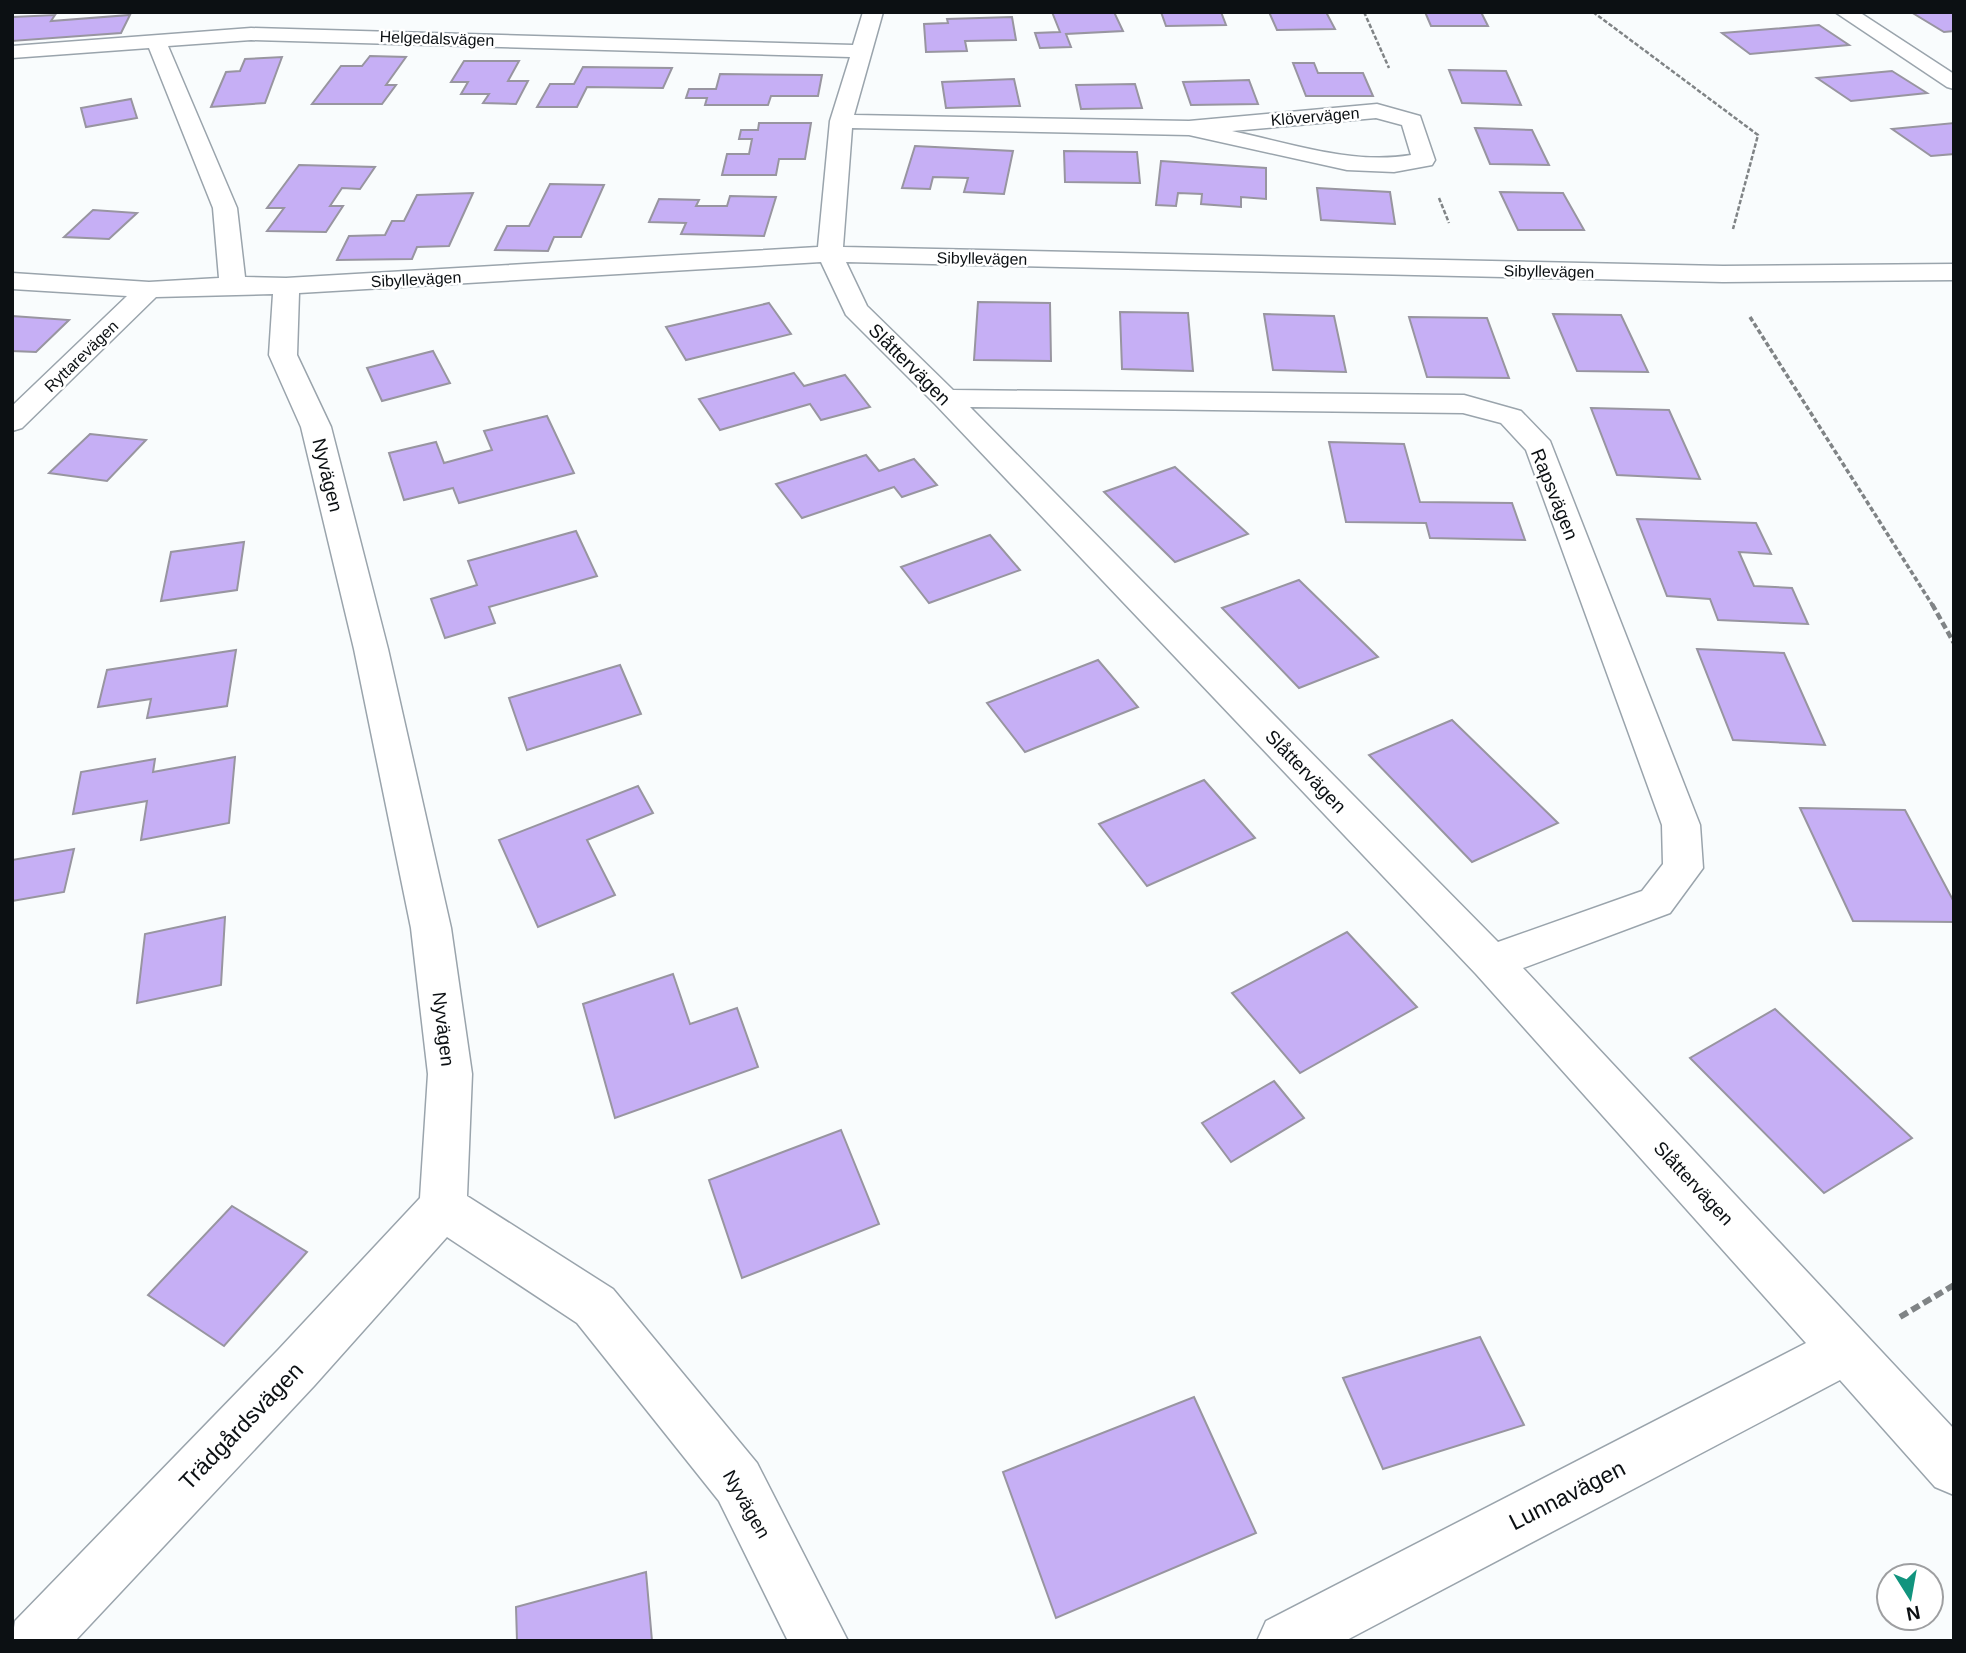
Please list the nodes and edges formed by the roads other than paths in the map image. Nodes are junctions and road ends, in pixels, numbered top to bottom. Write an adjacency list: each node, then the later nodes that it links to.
1 (873, 12): 4 (street, Slåttervägen)
2 (1845, 12): 6 (street)
3 (156, 41): 4 (street, Helgedalsvägen); 5 (street, Helgedalsvägen); 12 (street)
4 (862, 51): 7 (street, Slåttervägen)
5 (12, 52)
6 (1954, 83)
7 (841, 121): 8 (street, Klövervägen); 9 (street, Slåttervägen)
8 (1189, 128): 8 (street, Klövervägen)
9 (830, 254): 10 (street, Sibyllevägen); 13 (street, Sibyllevägen); 15 (street, Slåttervägen)
10 (1954, 272)
11 (12, 281): 14 (street, Sibyllevägen)
12 (233, 285): 13 (street, Sibyllevägen); 14 (street, Sibyllevägen)
13 (286, 286): 18 (street, Nyvägen)
14 (149, 290): 16 (street, Ryttarevägen)
15 (945, 398): 17 (street, Slåttervägen); 17 (street, Rapsvägen)
16 (12, 422)
17 (1491, 962): 19 (street, Slåttervägen)
18 (443, 1207): 21 (street, Trädgårdsvägen); 22 (street, Nyvägen)
19 (1847, 1349): 20 (street, Slåttervägen); 23 (street, Lunnavägen)
20 (1954, 1468)
21 (35, 1641)
22 (819, 1641)
23 (1286, 1641)

